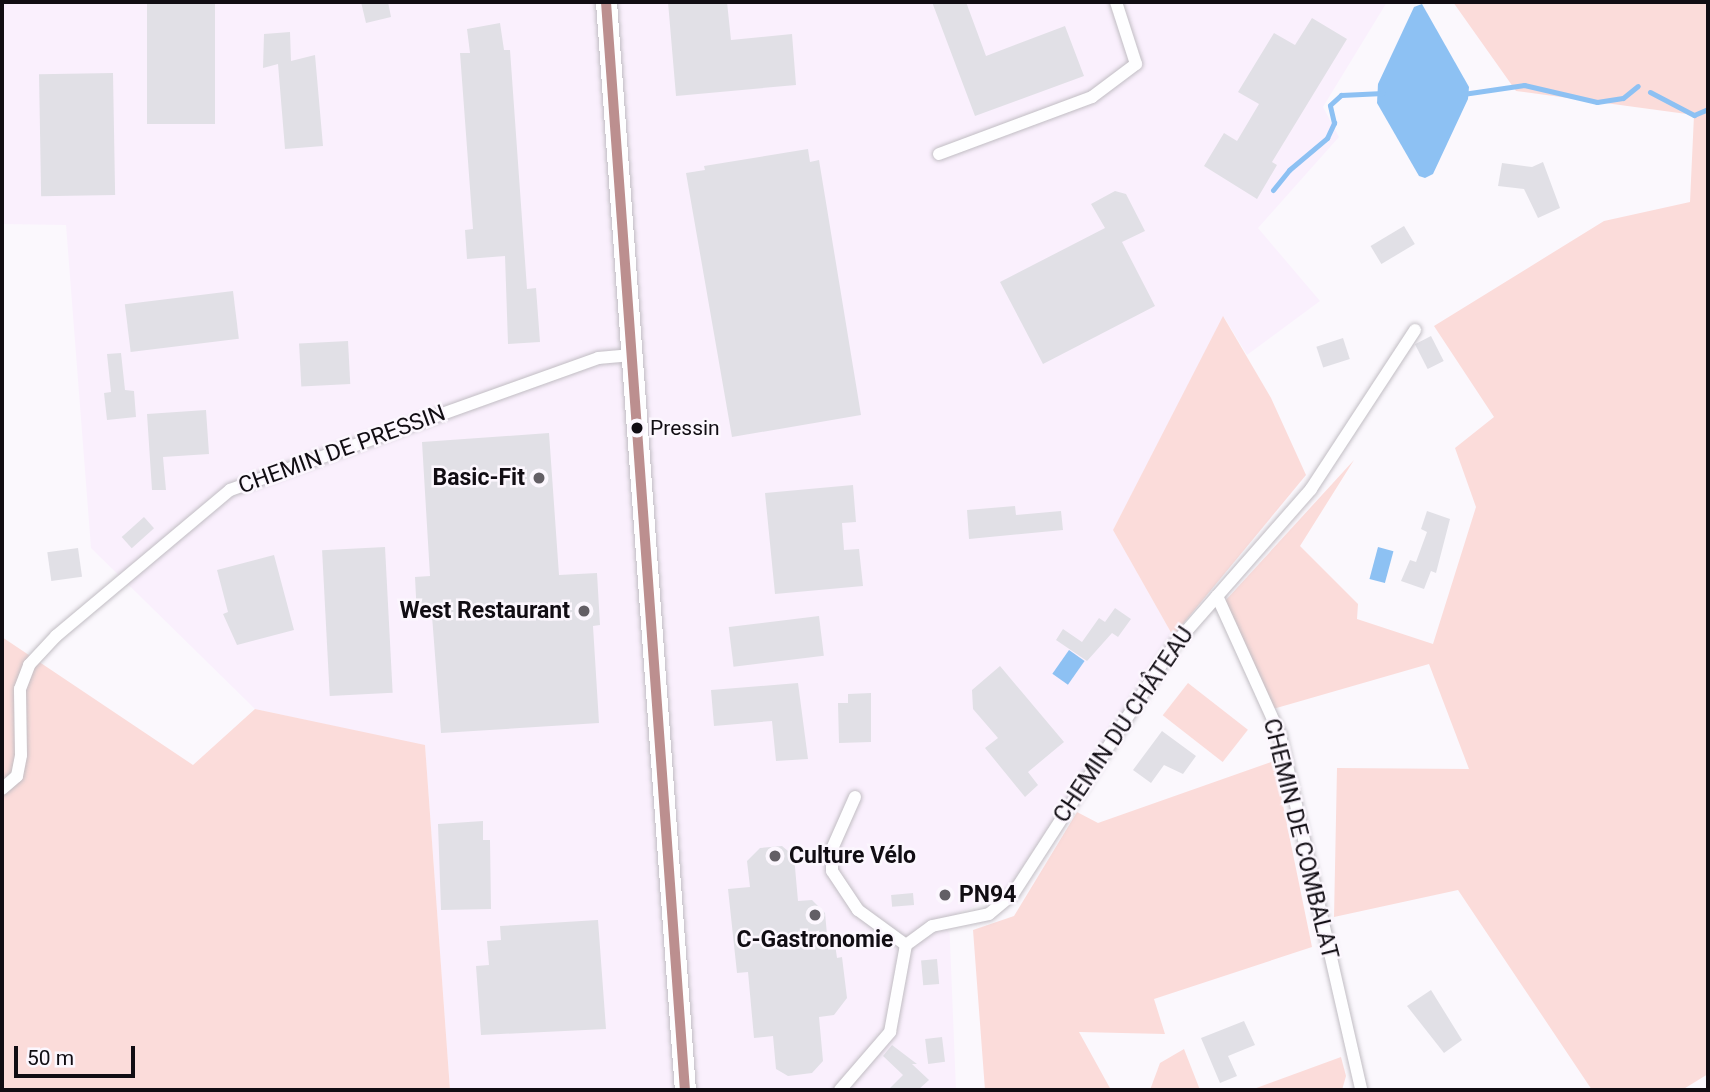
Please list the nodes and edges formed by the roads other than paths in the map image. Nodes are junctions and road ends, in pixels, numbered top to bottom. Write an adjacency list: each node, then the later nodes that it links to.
1 (606, 2): 5 (main road)
2 (1116, 2): 3 (street)
3 (939, 154)
4 (1415, 330): 6 (street, CHEMIN DU CHÂTEAU)
5 (635, 355): 7 (street, CHEMIN DE PRESSIN); 10 (main road)
6 (1217, 596): 9 (street, CHEMIN DU CHÂTEAU); 12 (street, CHEMIN DE COMBALAT)
7 (2, 789)
8 (855, 797): 9 (street)
9 (906, 945): 11 (street)
10 (685, 1090)
11 (840, 1090)
12 (1361, 1090)

